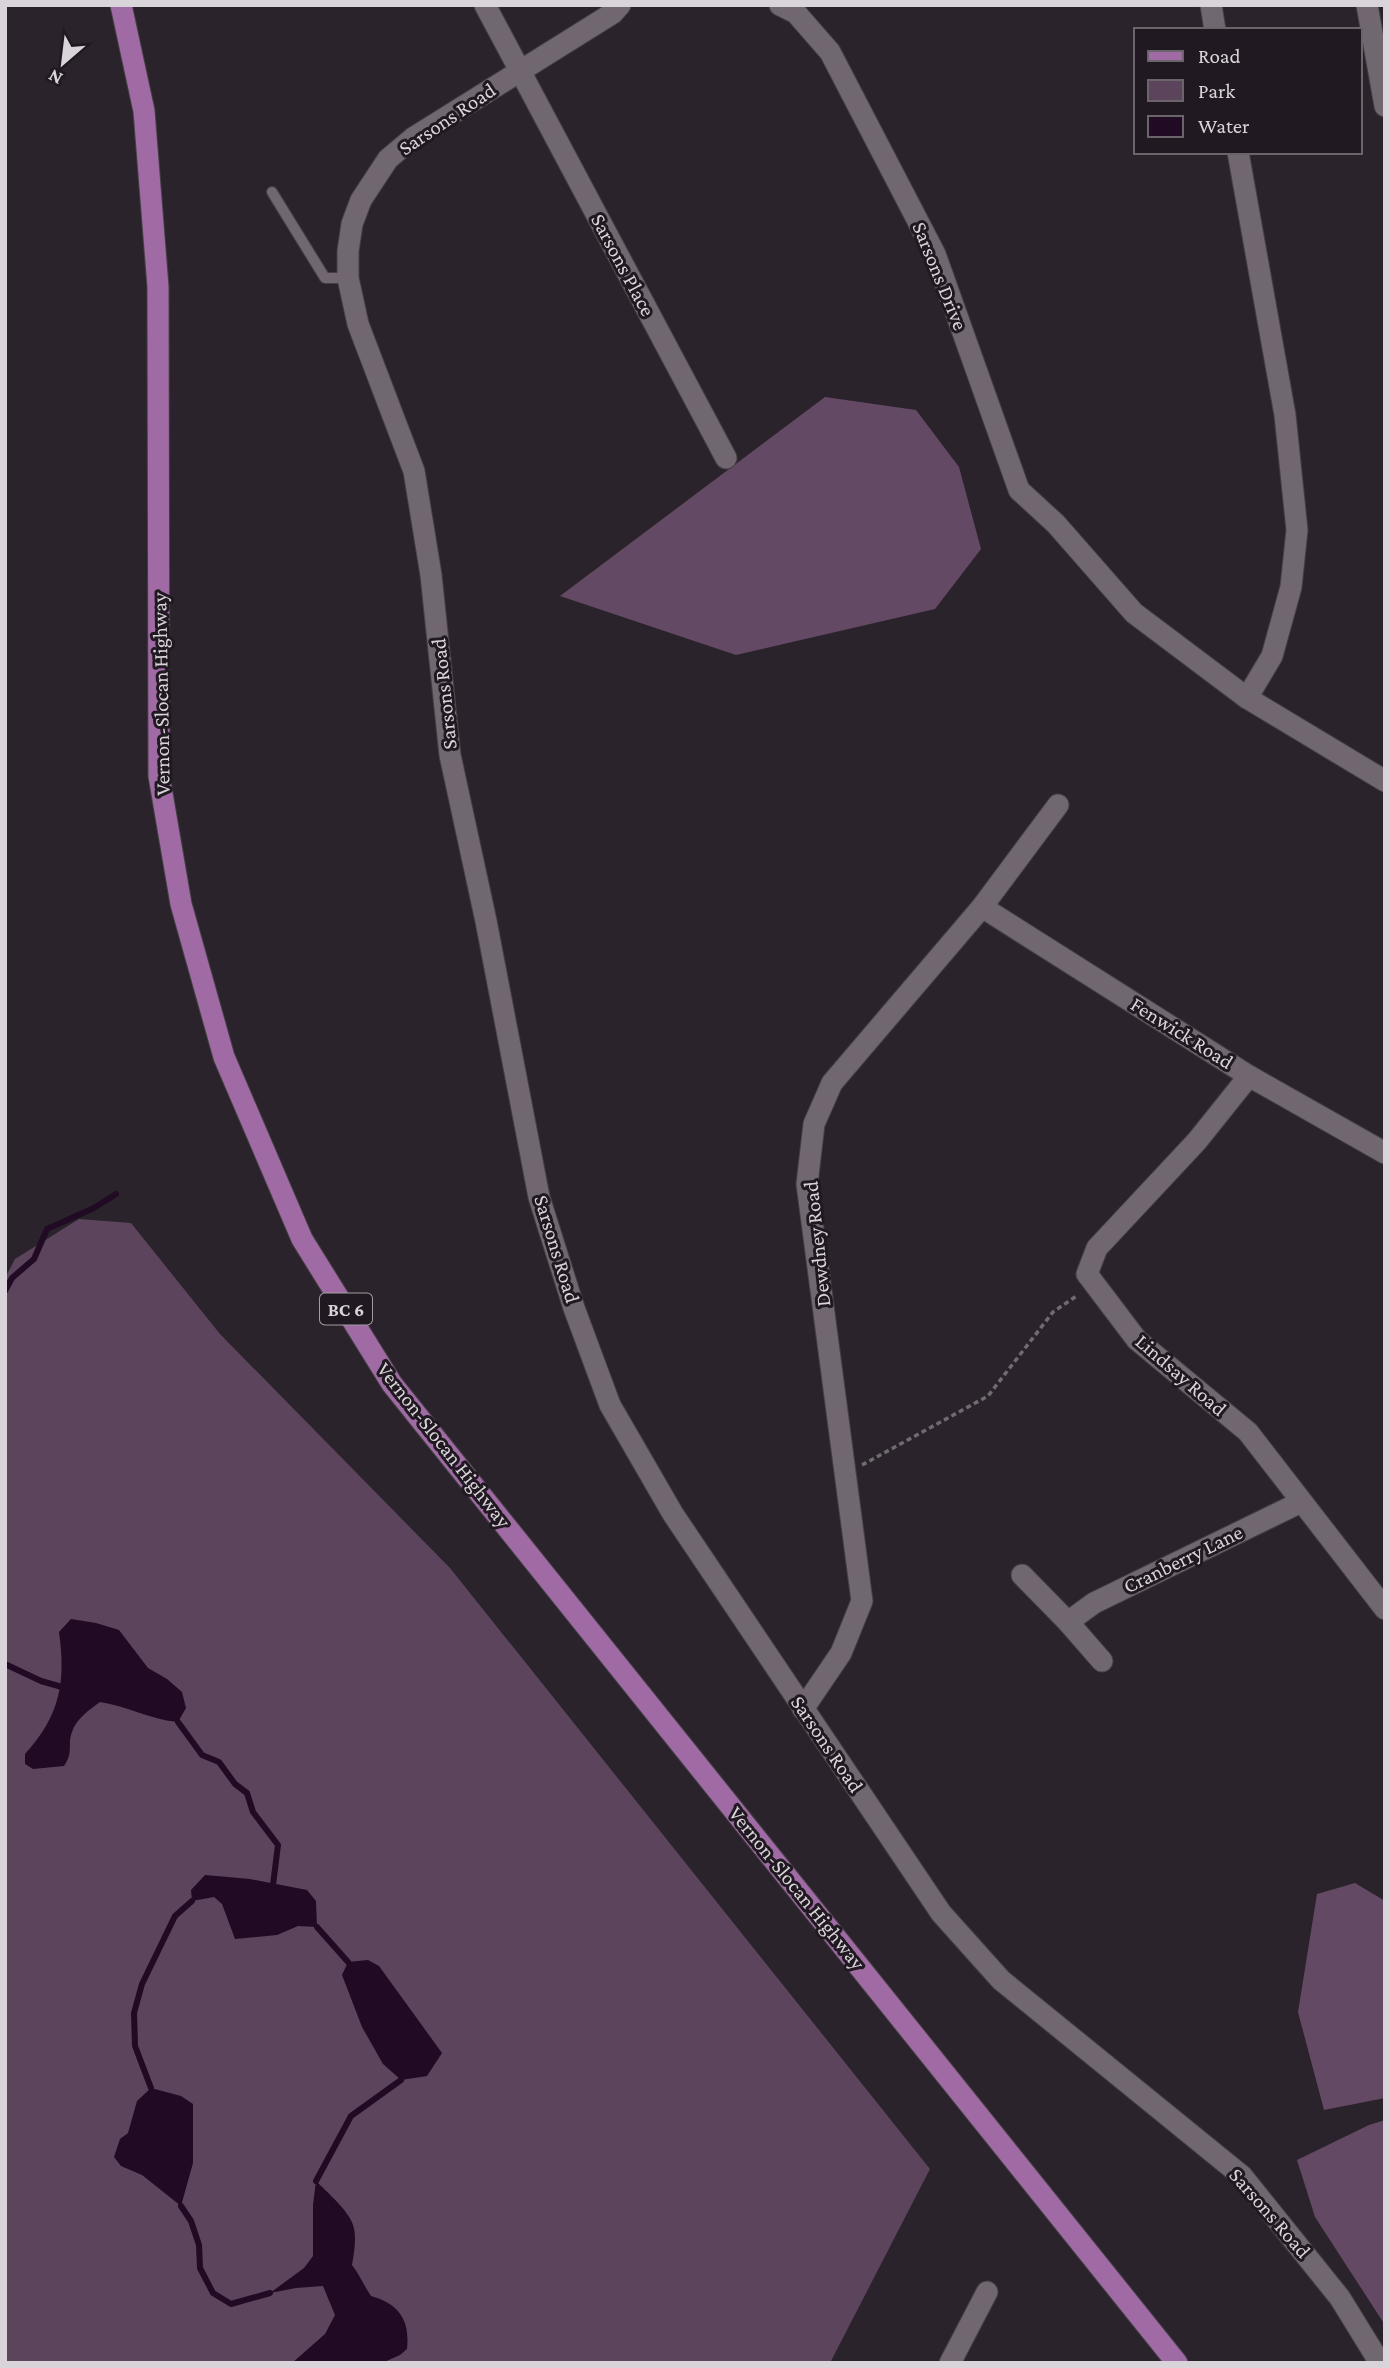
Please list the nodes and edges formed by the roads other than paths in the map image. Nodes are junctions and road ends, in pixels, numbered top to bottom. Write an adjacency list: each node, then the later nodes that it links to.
1 (121, 5): 28 (main road, Vernon-Slocan Highway / BC 6)
2 (485, 5): 8 (street, Sarsons Place)
3 (620, 5): 8 (street, Sarsons Road)
4 (779, 5): 14 (street, Sarsons Drive)
5 (1211, 5): 7 (street)
6 (1367, 5): 9 (street)
7 (1215, 28)
8 (520, 71): 12 (street, Sarsons Road); 13 (street, Sarsons Place)
9 (1385, 106)
10 (1238, 154): 14 (street)
11 (272, 192): 12 (lane)
12 (348, 278): 25 (street, Sarsons Road)
13 (726, 458)
14 (1247, 698): 15 (street, Sarsons Drive)
15 (1385, 781)
16 (1058, 805): 17 (street, Dewdney Road)
17 (982, 907): 18 (street, Fenwick Road); 25 (street, Dewdney Road)
18 (1249, 1076): 19 (street, Fenwick Road); 20 (street, Lindsay Road)
19 (1385, 1153)
20 (1301, 1502): 22 (street, Lindsay Road); 23 (street, Cranberry Lane)
21 (1022, 1575): 23 (street)
22 (1385, 1609)
23 (1068, 1622): 24 (street)
24 (1102, 1661)
25 (803, 1709): 29 (street, Sarsons Road)
26 (987, 2292): 27 (street)
27 (950, 2363)
28 (1177, 2363)
29 (1381, 2363)

